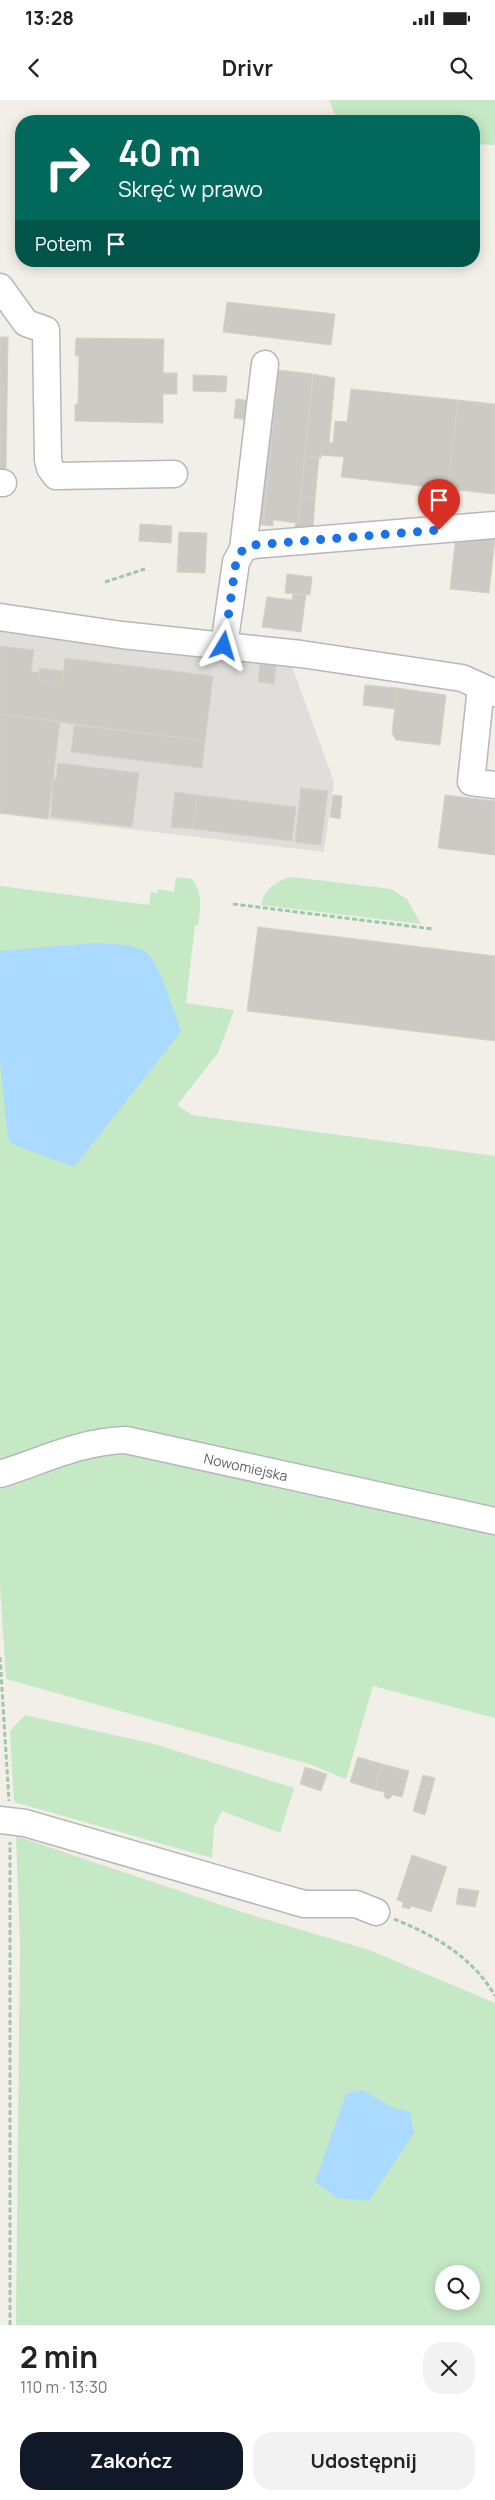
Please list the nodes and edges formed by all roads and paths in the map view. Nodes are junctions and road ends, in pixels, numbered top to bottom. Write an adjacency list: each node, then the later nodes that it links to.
1 (0, 287): 3 (lane)
2 (265, 364): 5 (lane)
3 (174, 474)
4 (495, 525): 5 (lane)
5 (243, 549): 9 (lane)
6 (145, 568): 7 (path)
7 (105, 582)
8 (0, 617): 9 (lane)
9 (224, 646): 10 (lane)
10 (488, 690): 11 (lane)
11 (495, 786)
12 (233, 904): 13 (path)
13 (433, 929)
14 (0, 1474): 15 (lane, Nowomiejska)
15 (495, 1521)
16 (0, 1657): 17 (path)
17 (5, 1820): 18 (lane); 20 (path)
18 (376, 1912): 19 (path)
19 (495, 1996)
20 (10, 2325)

